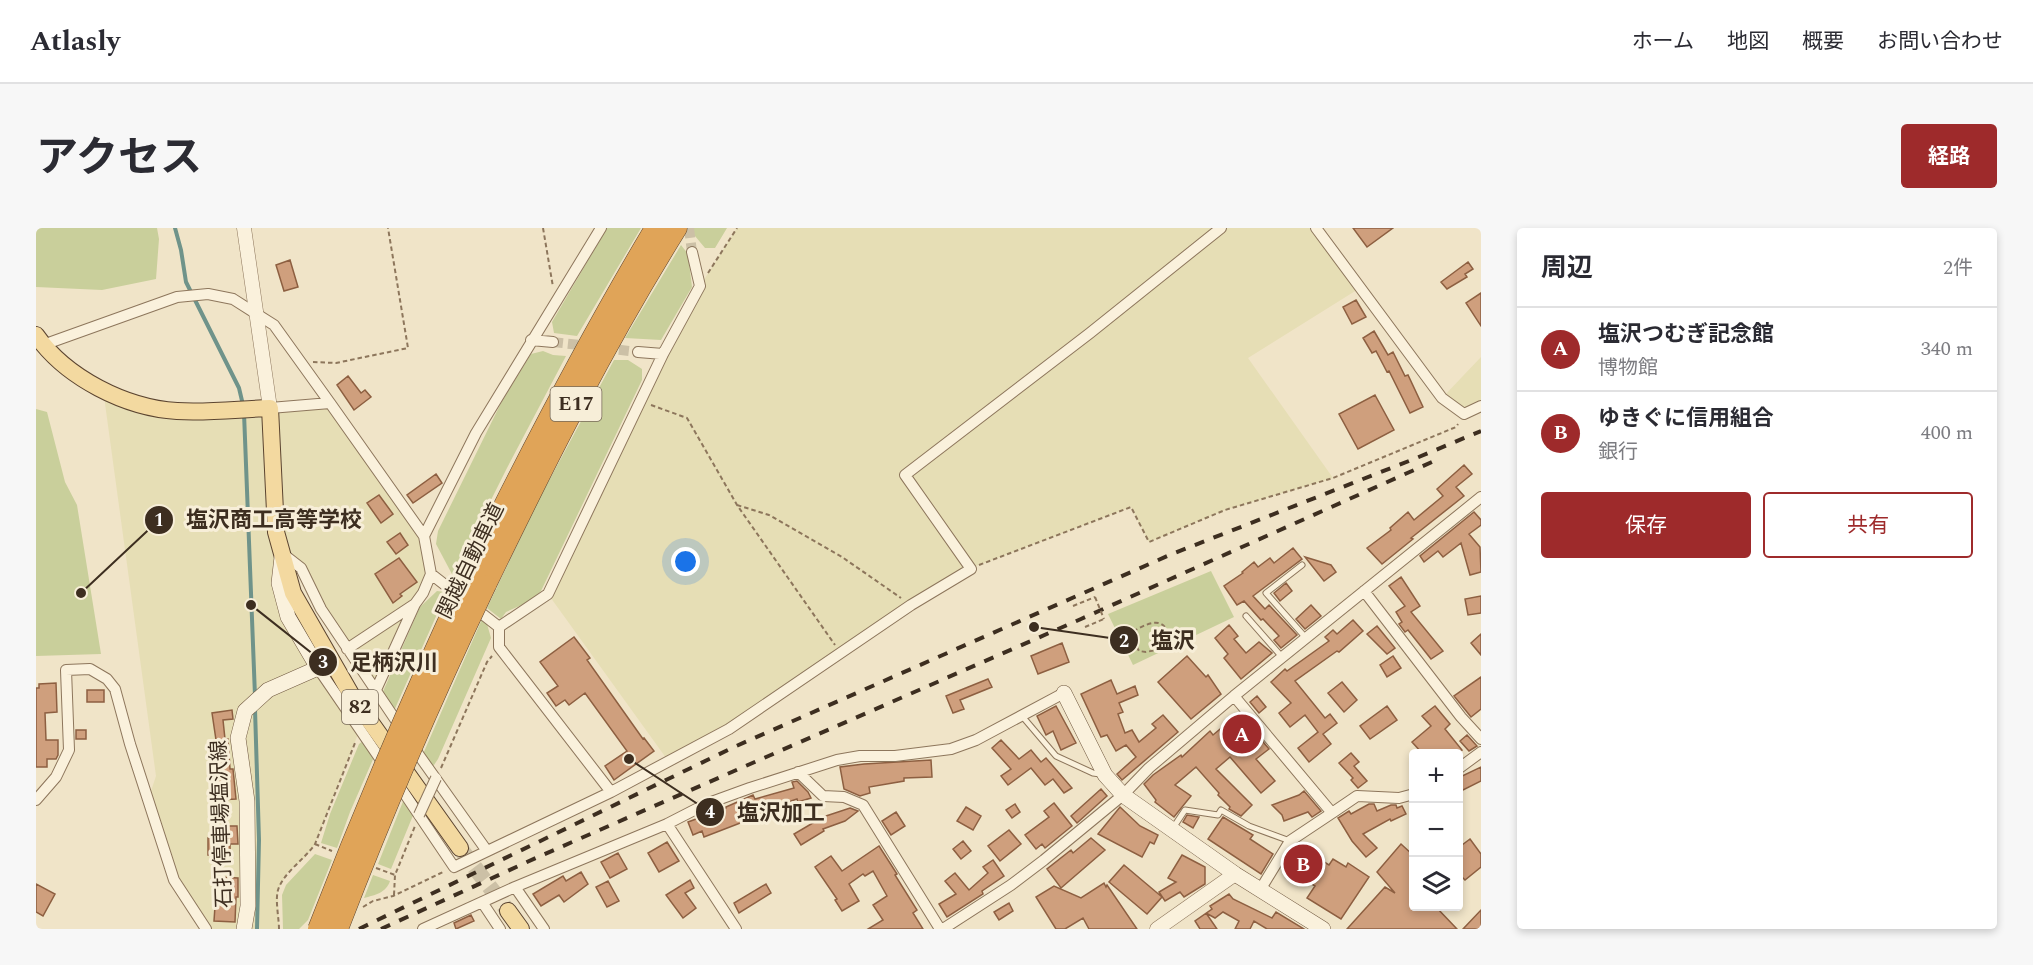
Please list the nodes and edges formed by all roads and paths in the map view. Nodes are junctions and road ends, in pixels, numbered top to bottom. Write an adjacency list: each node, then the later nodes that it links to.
1 (244, 228): 13 (street)
2 (388, 228): 19 (path)
3 (543, 228): 12 (path)
4 (600, 228): 12 (street)
5 (655, 228): 32 (highway, 関越自動車道 / E17)
6 (677, 228): 32 (highway, 関越自動車道 / E17)
7 (737, 228): 11 (path)
8 (1221, 228): 30 (street)
9 (1316, 228): 24 (street)
10 (692, 252): 11 (street)
11 (700, 286): 18 (street)
12 (555, 302): 15 (street)
13 (256, 312): 14 (street); 19 (street); 23 (street)
14 (39, 340): 23 (main road)
15 (531, 340): 16 (street); 27 (street)
16 (553, 342)
17 (638, 352): 18 (street)
18 (663, 354): 20 (street)
19 (301, 362): 21 (street)
20 (640, 401): 26 (path); 38 (street)
21 (330, 403): 23 (street); 27 (street)
22 (1481, 406): 24 (street)
23 (270, 408): 28 (main road, 82)
24 (1464, 414): 30 (path)
25 (1481, 497): 33 (street)
26 (737, 505): 35 (path); 47 (path)
27 (424, 536): 31 (street)
28 (282, 554): 45 (street); 49 (main road); 70 (main road, 82)
29 (1302, 565): 42 (lane)
30 (971, 568): 35 (street)
31 (431, 574): 34 (street); 38 (street)
32 (477, 581): 83 (highway, 関越自動車道 / E17, bridge); 84 (highway, 関越自動車道 / E17, bridge)
33 (1364, 591): 42 (street); 55 (street)
34 (415, 604): 45 (street); 50 (street)
35 (911, 605): 47 (street)
36 (1073, 606): 39 (path, bridge)
37 (1246, 616): 48 (lane)
38 (499, 627): 43 (street)
39 (1085, 627)
40 (1130, 635): 41 (path); 44 (path); 44 (path)
41 (1120, 638)
42 (1306, 638): 48 (street)
43 (500, 646): 60 (path); 61 (street)
44 (1135, 647): 46 (path)
45 (347, 649): 50 (street)
46 (1126, 651)
47 (841, 654): 61 (street)
48 (1282, 657): 52 (street)
49 (318, 668): 54 (street); 81 (main road, 石打停車場塩沢線)
50 (375, 692): 60 (street)
51 (1064, 693): 53 (street); 59 (main road)
52 (1234, 696): 62 (street); 65 (street)
53 (1022, 716): 58 (street); 59 (lane)
54 (360, 729): 66 (street); 82 (path)
55 (1481, 739)
56 (1481, 752): 57 (street)
57 (1463, 765)
58 (798, 772): 67 (street); 90 (street)
59 (1105, 774): 62 (main road)
60 (436, 778): 66 (street, bridge); 71 (street)
61 (611, 792): 71 (street)
62 (1123, 795): 68 (main road); 90 (street)
63 (1409, 795): 65 (street)
64 (36, 800): 80 (street)
65 (1332, 813): 69 (street)
66 (419, 815): 72 (street); 76 (path)
67 (667, 824): 74 (street); 89 (street)
68 (1172, 830): 69 (lane); 73 (main road)
69 (1290, 841): 75 (street)
70 (460, 848)
71 (487, 851): 72 (street)
72 (454, 867): 76 (path)
73 (1235, 874): 75 (main road); 91 (street)
74 (515, 887): 77 (street); 88 (street)
75 (1260, 890): 92 (main road)
76 (393, 896): 78 (path)
77 (482, 902): 85 (street); 86 (street)
78 (363, 907)
79 (508, 911): 87 (main road)
80 (206, 929)
81 (244, 929)
82 (279, 929)
83 (318, 929)
84 (338, 929)
85 (423, 929)
86 (500, 929)
87 (521, 929)
88 (544, 929)
89 (736, 929)
90 (942, 929)
91 (1157, 929)
92 (1323, 929)

